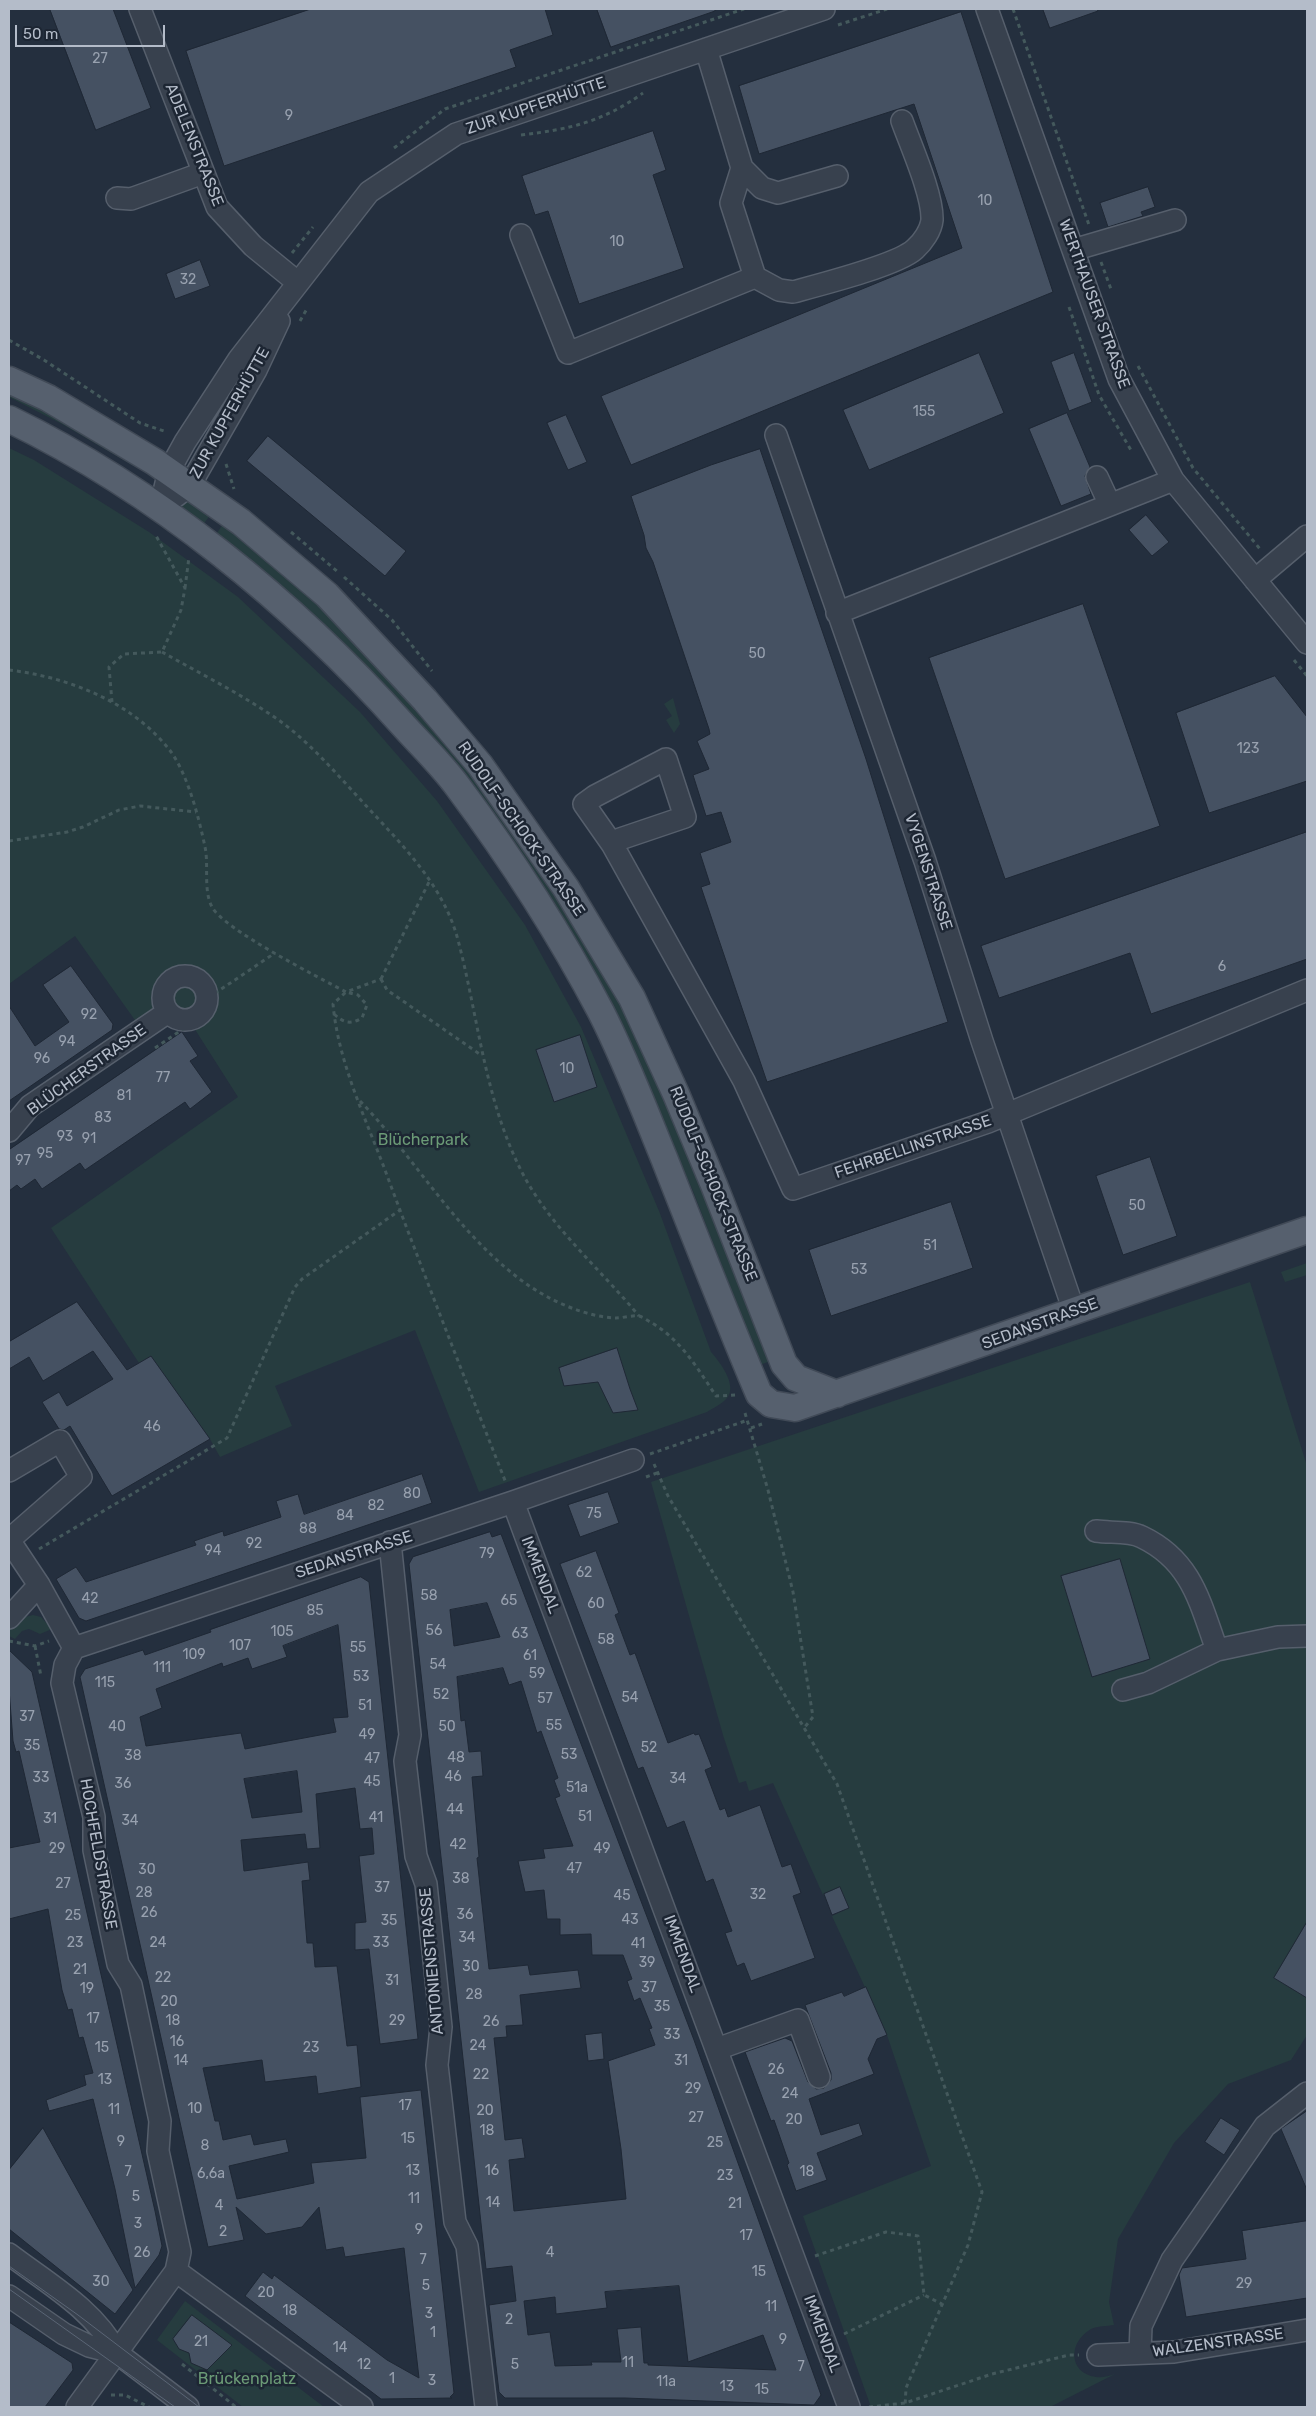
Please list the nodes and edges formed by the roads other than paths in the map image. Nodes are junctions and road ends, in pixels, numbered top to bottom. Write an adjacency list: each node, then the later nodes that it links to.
1 (140, 9): 8 (street, ADELENSTRASSE)
2 (987, 9): 13 (street, WERTHAUSER STRASSE)
3 (789, 14): 4 (street, ZUR KUPFERHÜTTE); 5 (street, ZUR KUPFERHÜTTE)
4 (828, 18)
5 (706, 49): 7 (street); 15 (street, ZUR KUPFERHÜTTE)
6 (902, 121): 14 (street)
7 (742, 168): 9 (street); 14 (street)
8 (203, 173): 10 (street); 15 (street, ADELENSTRASSE)
9 (837, 176)
10 (117, 198)
11 (1175, 220): 13 (street)
12 (521, 235): 14 (street)
13 (1073, 250): 21 (street, WERTHAUSER STRASSE)
14 (755, 277)
15 (297, 282): 20 (street, ZUR KUPFERHÜTTE)
16 (9, 380): 20 (main road, RUDOLF-SCHOCK-STRASSE)
17 (9, 419): 23 (main road, RUDOLF-SCHOCK-STRASSE)
18 (776, 435): 26 (street, VYGENSTRASSE)
19 (1097, 476): 22 (street)
20 (179, 478): 23 (street, ZUR KUPFERHÜTTE); 35 (main road, RUDOLF-SCHOCK-STRASSE)
21 (1173, 480): 22 (street); 25 (street, WERTHAUSER STRASSE)
22 (1110, 505): 26 (street)
23 (156, 519): 36 (main road, RUDOLF-SCHOCK-STRASSE)
24 (1307, 536): 25 (street)
25 (1255, 580): 27 (street, WERTHAUSER STRASSE)
26 (837, 613): 31 (street, VYGENSTRASSE)
27 (1307, 643)
28 (612, 844): 28 (street); 31 (street, FEHRBELLINSTRASSE)
29 (1307, 990): 31 (street, FEHRBELLINSTRASSE)
30 (168, 1012): 30 (street); 32 (street, BLÜCHERSTRASSE)
31 (1007, 1114): 34 (street, VYGENSTRASSE)
32 (9, 1131)
33 (1307, 1230): 34 (main road, SEDANSTRASSE)
34 (1074, 1311): 35 (main road, SEDANSTRASSE)
35 (837, 1394): 36 (main road, SEDANSTRASSE)
36 (771, 1404)
37 (642, 1457): 39 (street, SEDANSTRASSE)
38 (9, 1472): 41 (street)
39 (513, 1502): 42 (street, SEDANSTRASSE); 49 (street, IMMENDAL)
40 (1096, 1531): 47 (street)
41 (9, 1540): 43 (street)
42 (390, 1542): 46 (street, SEDANSTRASSE); 62 (street, ANTONIENSTRASSE)
43 (39, 1585): 44 (street); 46 (street)
44 (9, 1618)
45 (1307, 1636): 47 (street)
46 (70, 1642): 53 (street, HOCHFELDSTRASSE)
47 (1218, 1650): 48 (street)
48 (1123, 1690)
49 (717, 2049): 50 (street); 63 (street, IMMENDAL)
50 (819, 2077)
51 (1307, 2093): 57 (street)
52 (9, 2254): 56 (street)
53 (176, 2271): 56 (street); 61 (street)
54 (9, 2296): 56 (street)
55 (1307, 2330): 57 (street, WALZENSTRASSE)
56 (117, 2353): 59 (street); 60 (street)
57 (1140, 2353): 58 (street, WALZENSTRASSE)
58 (1098, 2355)
59 (77, 2407)
60 (188, 2407)
61 (362, 2407)
62 (486, 2407)
63 (849, 2407)

